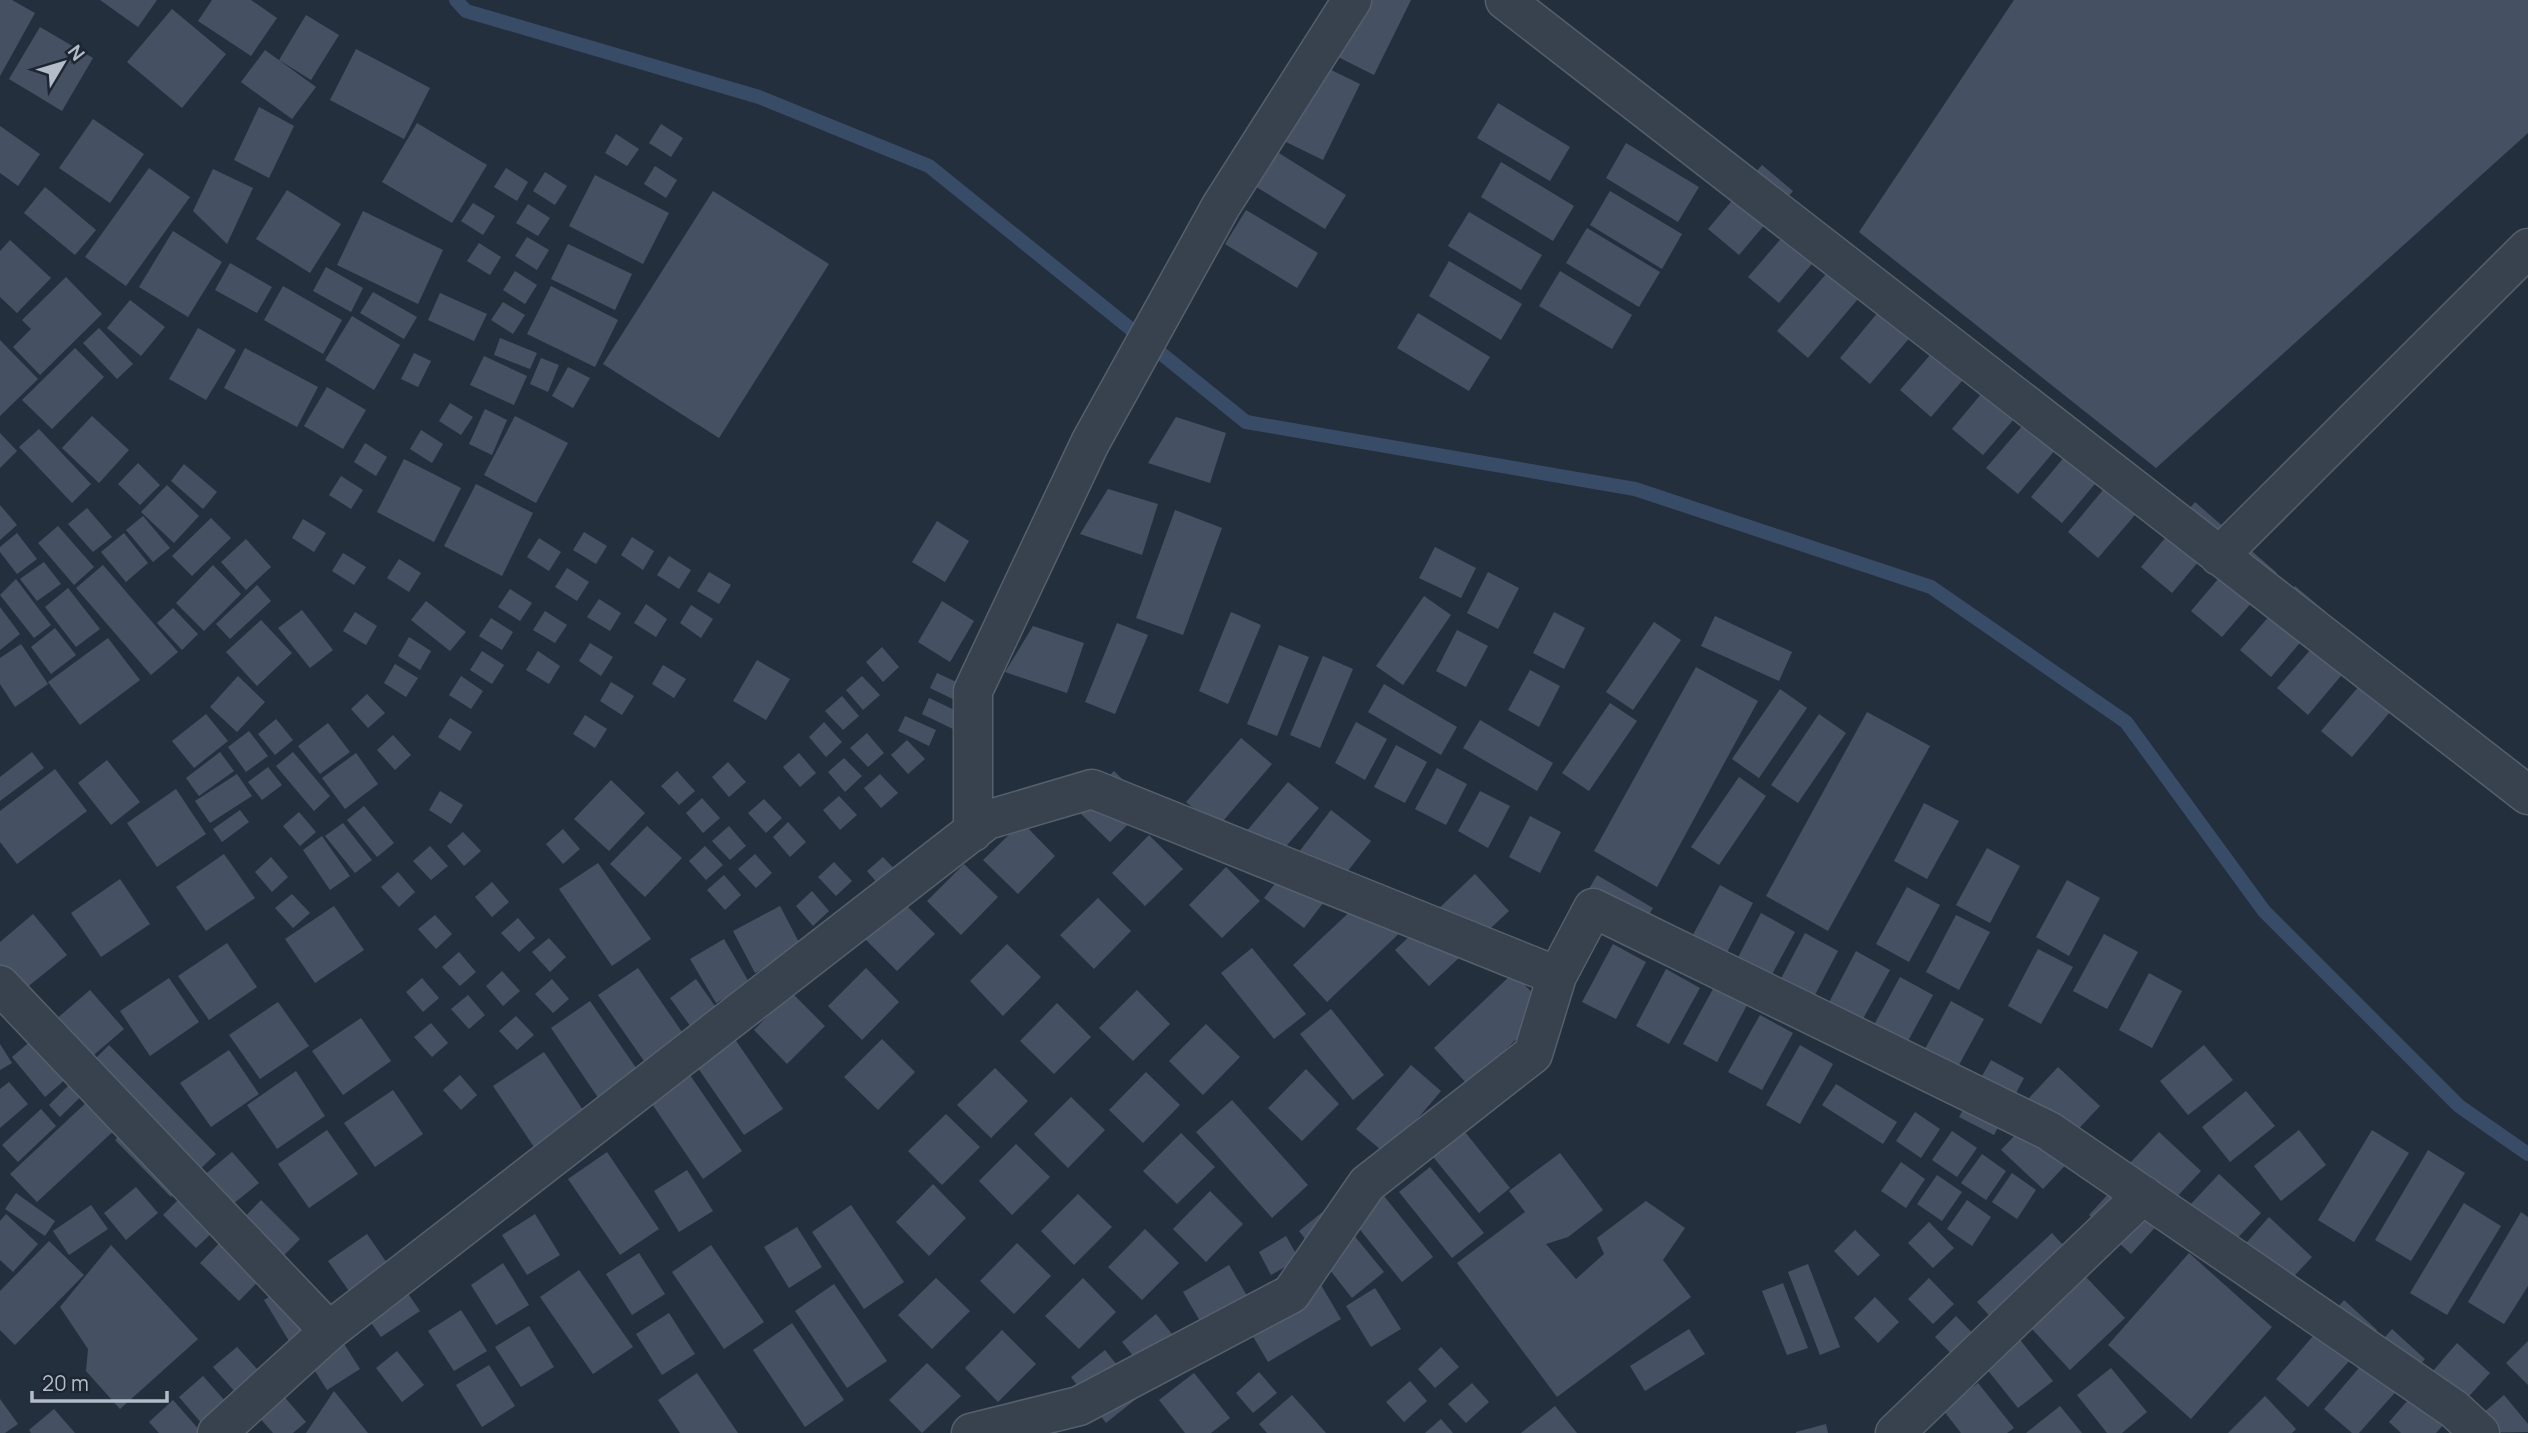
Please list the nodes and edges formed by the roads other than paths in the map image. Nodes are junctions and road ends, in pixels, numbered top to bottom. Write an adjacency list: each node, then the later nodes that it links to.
1 (1352, 0): 6 (street)
2 (1505, 0): 4 (street)
3 (2528, 248): 4 (street)
4 (2219, 556): 5 (street)
5 (2528, 795)
6 (973, 832): 7 (street); 10 (street)
7 (1557, 976): 9 (street); 12 (street)
8 (0, 985): 10 (street)
9 (2143, 1195): 13 (street); 14 (street)
10 (329, 1331): 11 (street)
11 (217, 1433)
12 (971, 1433)
13 (1895, 1433)
14 (2480, 1433)

